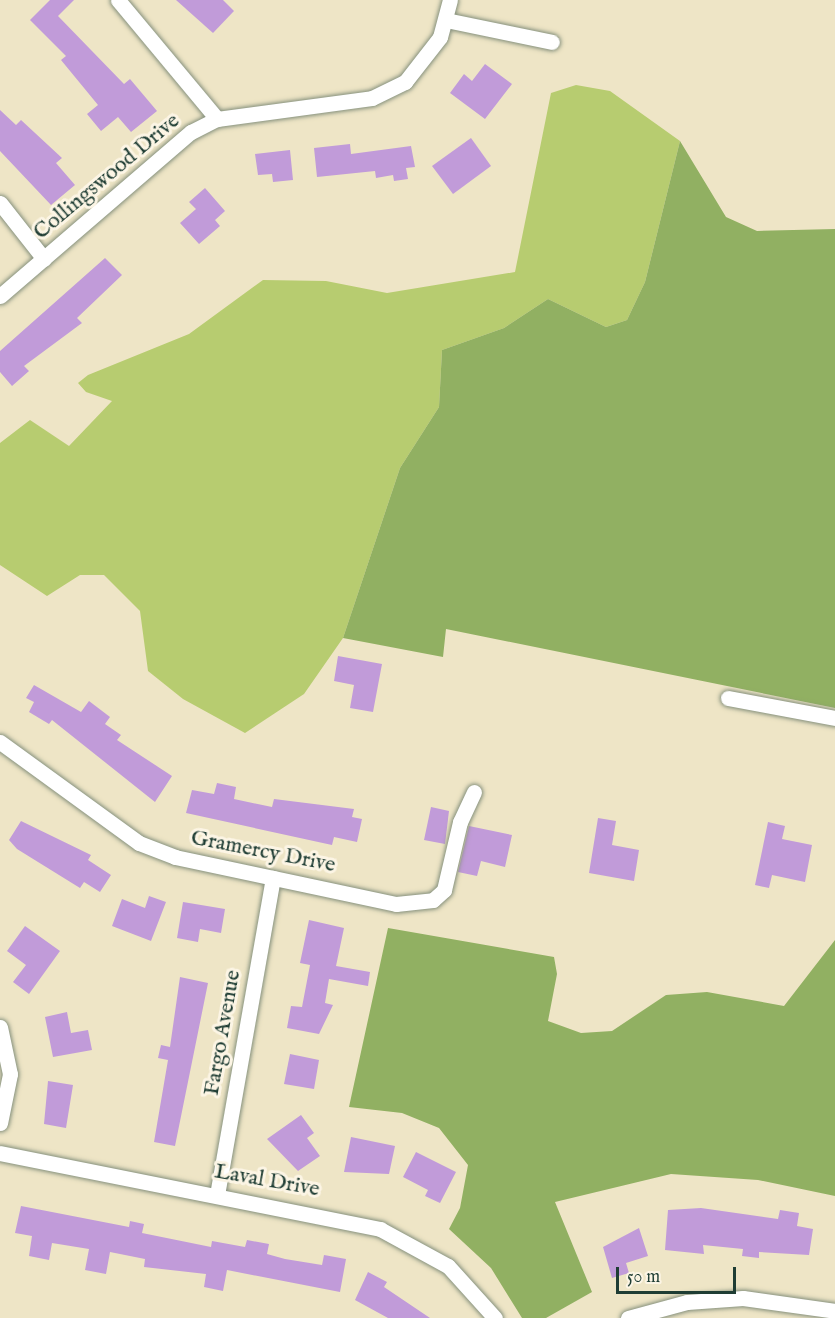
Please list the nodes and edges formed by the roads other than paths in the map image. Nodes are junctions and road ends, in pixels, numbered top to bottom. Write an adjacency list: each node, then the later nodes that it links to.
1 (118, 0): 5 (street)
2 (450, 0): 3 (street, Collingswood Drive)
3 (446, 20): 4 (street); 5 (street, Collingswood Drive)
4 (552, 42)
5 (217, 119): 7 (street, Collingswood Drive)
6 (0, 203): 7 (street)
7 (44, 259): 8 (street, Collingswood Drive)
8 (0, 296)
9 (728, 698): 10 (street)
10 (835, 718)
11 (0, 742): 13 (street, Gramercy Drive)
12 (474, 792): 13 (street, Gramercy Drive)
13 (273, 878): 17 (street, Fargo Avenue)
14 (0, 1027): 15 (street)
15 (0, 1123)
16 (0, 1153): 17 (street, Laval Drive)
17 (217, 1195): 19 (street, Laval Drive)
18 (835, 1311): 20 (street)
19 (495, 1318)
20 (628, 1318)

